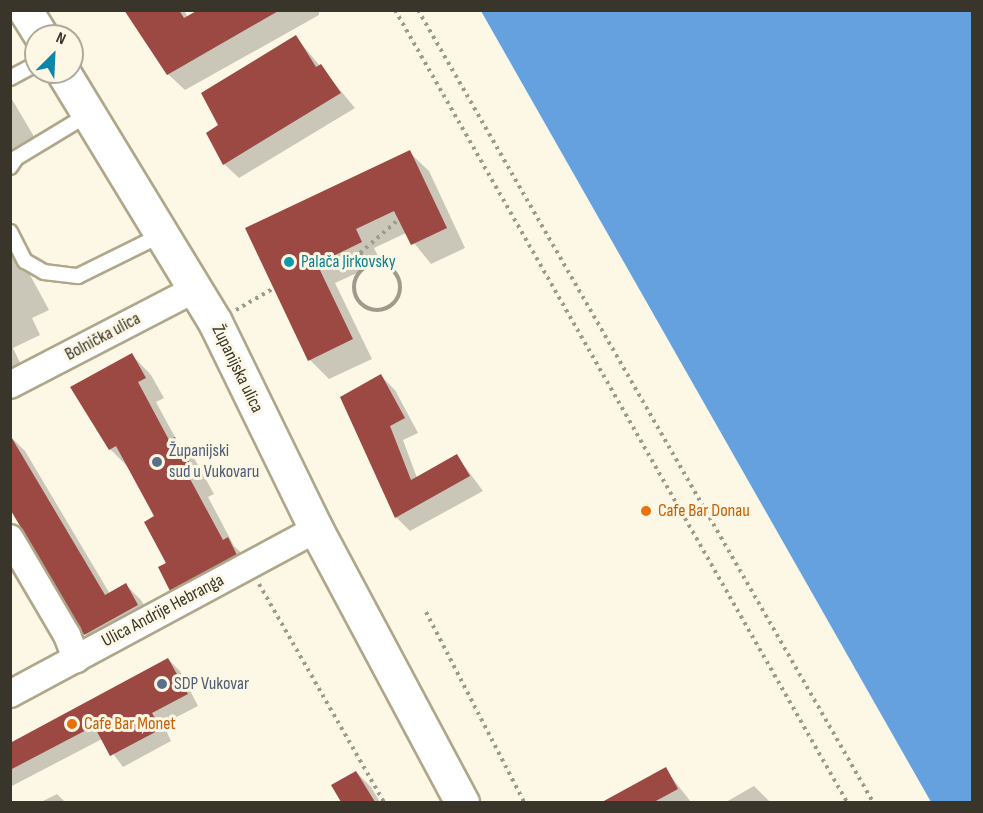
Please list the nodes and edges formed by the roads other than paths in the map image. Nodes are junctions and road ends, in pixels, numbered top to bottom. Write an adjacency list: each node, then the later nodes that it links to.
1 (25, 10): 2 (main road)
2 (33, 24)
3 (24, 70): 4 (lane)
4 (10, 78)
5 (70, 84): 6 (main road, Županijska ulica)
6 (89, 114): 7 (lane); 9 (main road, Županijska ulica)
7 (10, 167)
8 (10, 232): 9 (lane)
9 (164, 234): 10 (main road, Županijska ulica)
10 (195, 289): 11 (street, Bolnička ulica); 12 (main road, Županijska ulica)
11 (10, 386)
12 (316, 529): 14 (street, Ulica Andrije Hebranga); 16 (main road, Županijska ulica)
13 (10, 538): 14 (street)
14 (76, 659): 15 (street, Ulica Andrije Hebranga)
15 (10, 694)
16 (462, 802)

